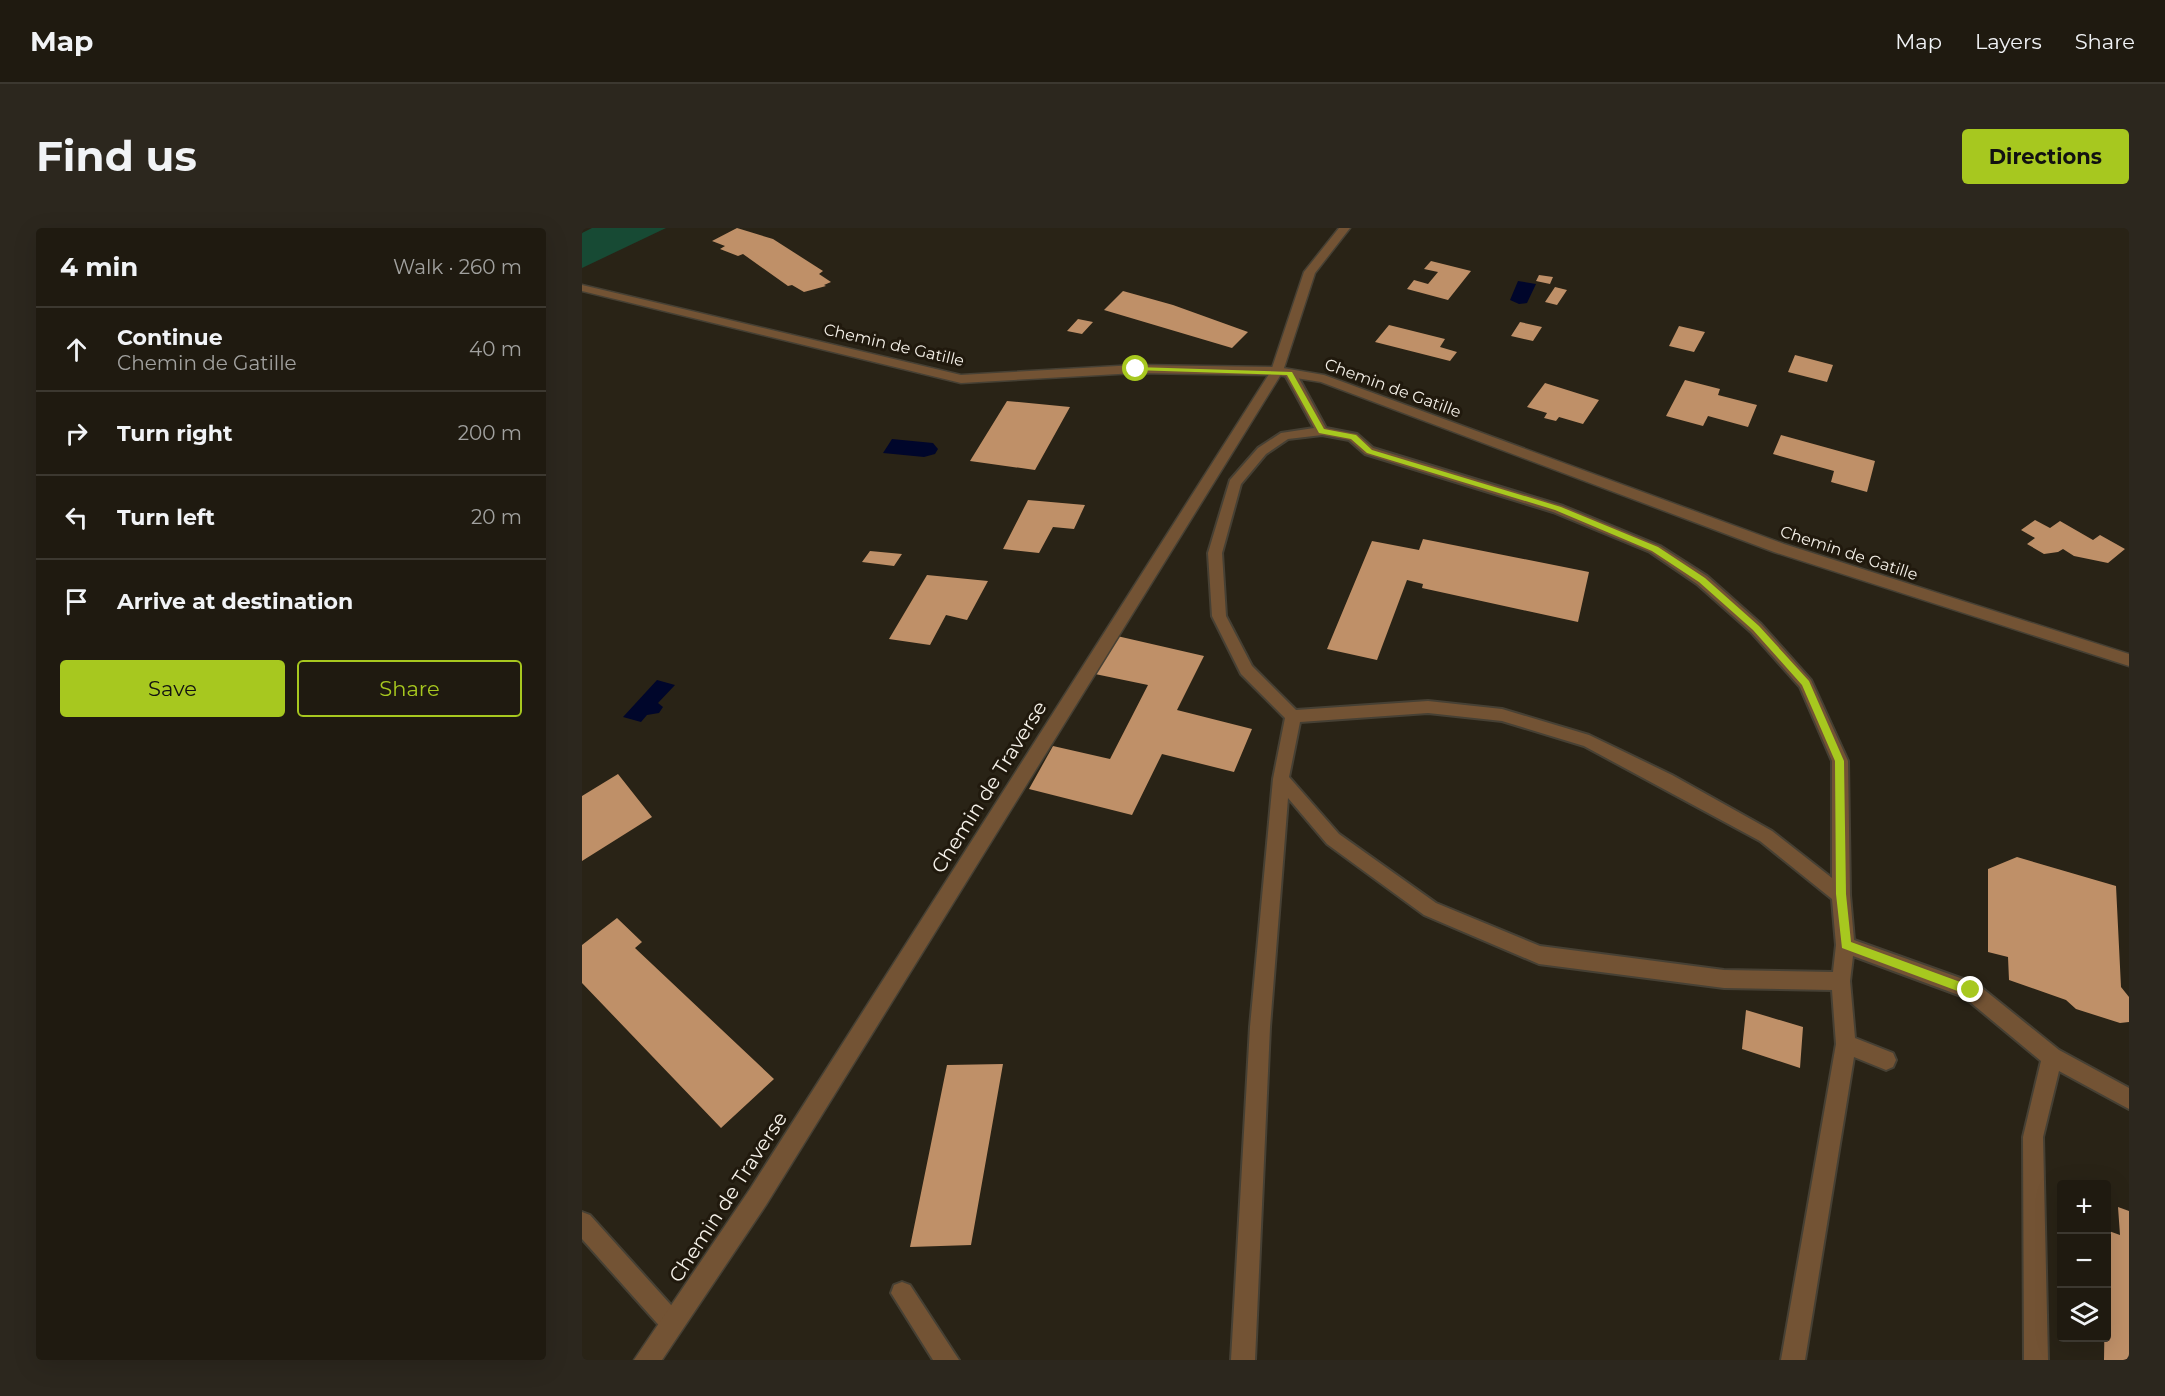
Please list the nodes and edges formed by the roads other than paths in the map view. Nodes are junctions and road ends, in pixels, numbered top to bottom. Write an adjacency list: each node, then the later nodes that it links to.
1 (1345, 228): 3 (street, Chemin de Traverse)
2 (582, 288): 3 (street, Chemin de Gatille)
3 (1283, 372): 4 (lane); 5 (street, Chemin de Gatille); 17 (street, Chemin de Traverse)
4 (1322, 431): 6 (lane); 8 (lane)
5 (2129, 660)
6 (1293, 716): 7 (lane); 8 (lane)
7 (1281, 779): 10 (lane); 20 (lane)
8 (1841, 894): 9 (lane)
9 (1845, 945): 10 (lane); 12 (lane)
10 (1841, 981): 11 (lane)
11 (1846, 1044): 13 (lane); 21 (lane)
12 (2052, 1057): 14 (lane); 22 (lane)
13 (1886, 1060)
14 (2129, 1099)
15 (582, 1223): 17 (lane)
16 (902, 1293): 19 (lane)
17 (672, 1323): 18 (street, Chemin de Traverse)
18 (647, 1360)
19 (947, 1360)
20 (1243, 1360)
21 (1793, 1360)
22 (2036, 1360)

